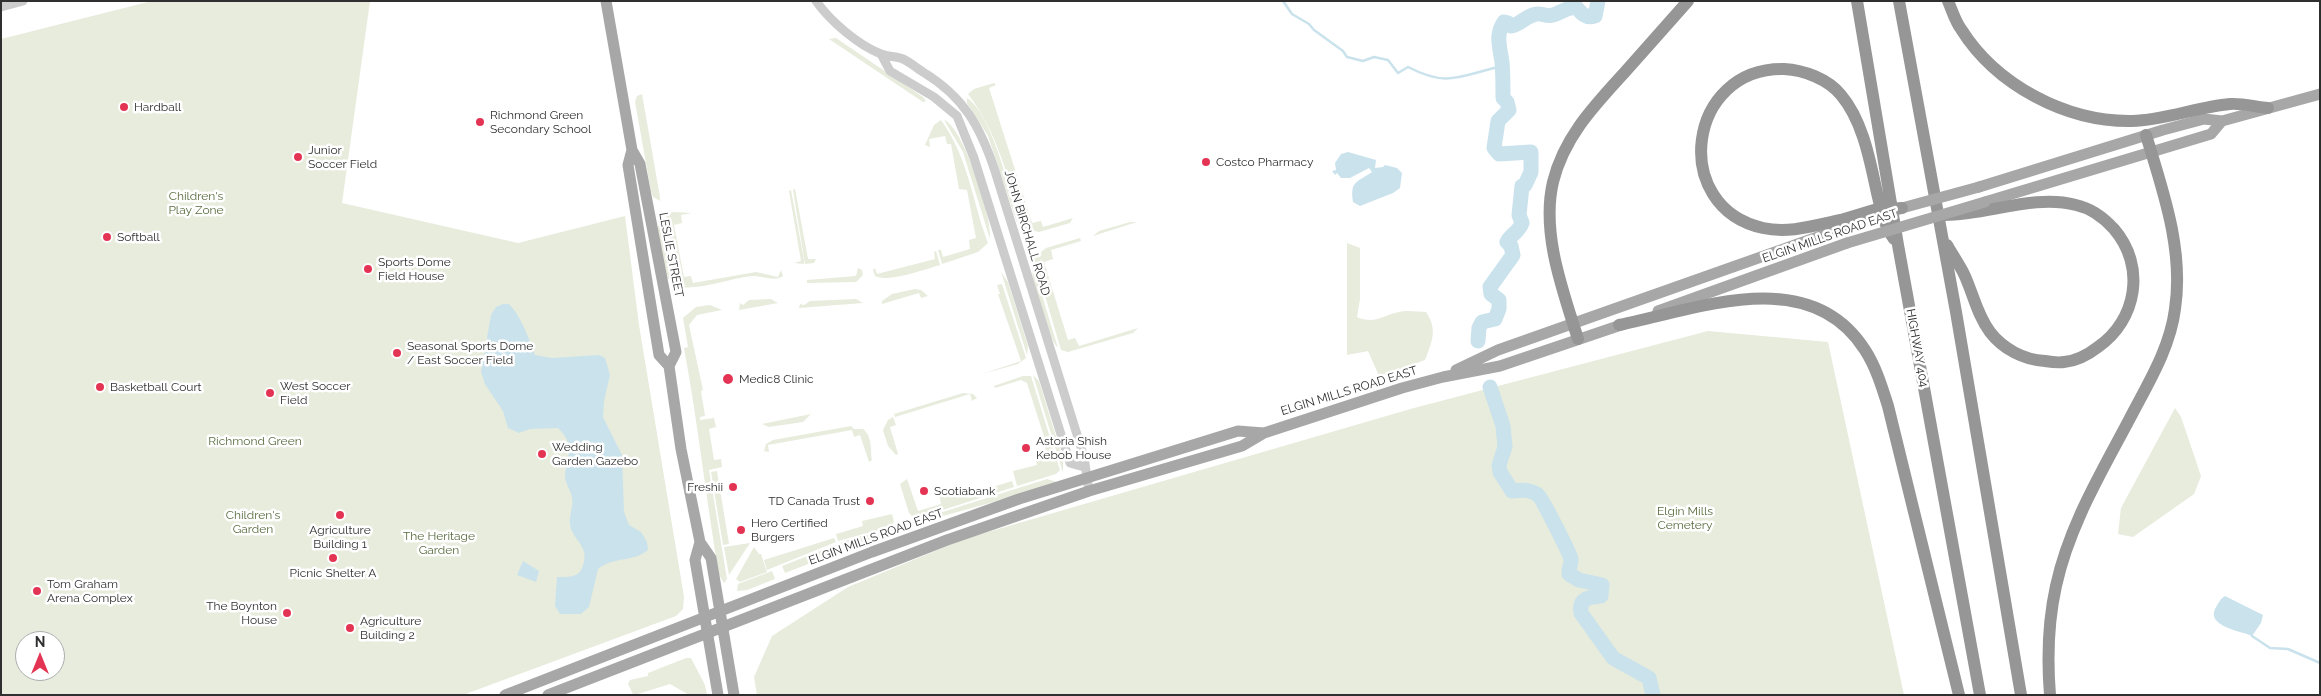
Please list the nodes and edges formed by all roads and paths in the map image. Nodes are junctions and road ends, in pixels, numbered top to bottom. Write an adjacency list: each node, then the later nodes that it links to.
1 (23, 1): 8 (street)
2 (606, 1): 14 (main road, LESLIE STREET)
3 (816, 1): 9 (street, JOHN BIRCHALL ROAD)
4 (1688, 1): 22 (highway)
5 (1857, 1): 21 (highway, HIGHWAY 404)
6 (1899, 1): 20 (highway)
7 (1948, 1): 11 (highway)
8 (1, 7)
9 (881, 54): 28 (street, JOHN BIRCHALL ROAD); 28 (street, JOHN BIRCHALL ROAD)
10 (2320, 94): 11 (main road, ELGIN MILLS ROAD EAST)
11 (2268, 108): 12 (main road, ELGIN MILLS ROAD EAST)
12 (2222, 121): 13 (main road, ELGIN MILLS ROAD EAST); 15 (main road, ELGIN MILLS ROAD EAST)
13 (2146, 135): 15 (highway); 17 (main road, ELGIN MILLS ROAD EAST, bridge)
14 (632, 150): 25 (main road, LESLIE STREET); 25 (main road, LESLIE STREET)
15 (2151, 152): 16 (main road, ELGIN MILLS ROAD EAST); 42 (highway)
16 (1984, 206): 18 (highway, bridge); 20 (highway)
17 (1902, 208): 19 (highway, bridge)
18 (1938, 215): 23 (main road, ELGIN MILLS ROAD EAST, bridge)
19 (1842, 224): 21 (highway); 22 (main road, ELGIN MILLS ROAD EAST)
20 (1942, 236): 41 (highway)
21 (1898, 245): 40 (highway, HIGHWAY 404)
22 (1573, 323): 24 (highway); 26 (main road, ELGIN MILLS ROAD EAST)
23 (1619, 325): 24 (main road, ELGIN MILLS ROAD EAST); 39 (highway)
24 (1578, 339): 26 (main road, ELGIN MILLS ROAD EAST)
25 (669, 366): 30 (main road, LESLIE STREET)
26 (1443, 377): 27 (main road, ELGIN MILLS ROAD EAST)
27 (1264, 433): 28 (main road, ELGIN MILLS ROAD EAST); 29 (main road, ELGIN MILLS ROAD EAST)
28 (1085, 473): 29 (street, JOHN BIRCHALL ROAD); 31 (main road, ELGIN MILLS ROAD EAST)
29 (1089, 491): 33 (main road, ELGIN MILLS ROAD EAST)
30 (700, 542): 31 (main road, LESLIE STREET); 32 (main road, LESLIE STREET)
31 (721, 610): 32 (main road, ELGIN MILLS ROAD EAST); 33 (main road, LESLIE STREET)
32 (705, 616): 34 (main road, LESLIE STREET); 35 (main road, ELGIN MILLS ROAD EAST)
33 (723, 628): 34 (main road, ELGIN MILLS ROAD EAST); 38 (main road, LESLIE STREET)
34 (708, 633): 36 (main road, ELGIN MILLS ROAD EAST); 37 (main road, LESLIE STREET)
35 (505, 695)
36 (548, 695)
37 (718, 695)
38 (734, 695)
39 (1959, 695)
40 (1980, 695)
41 (2021, 695)
42 (2050, 695)

